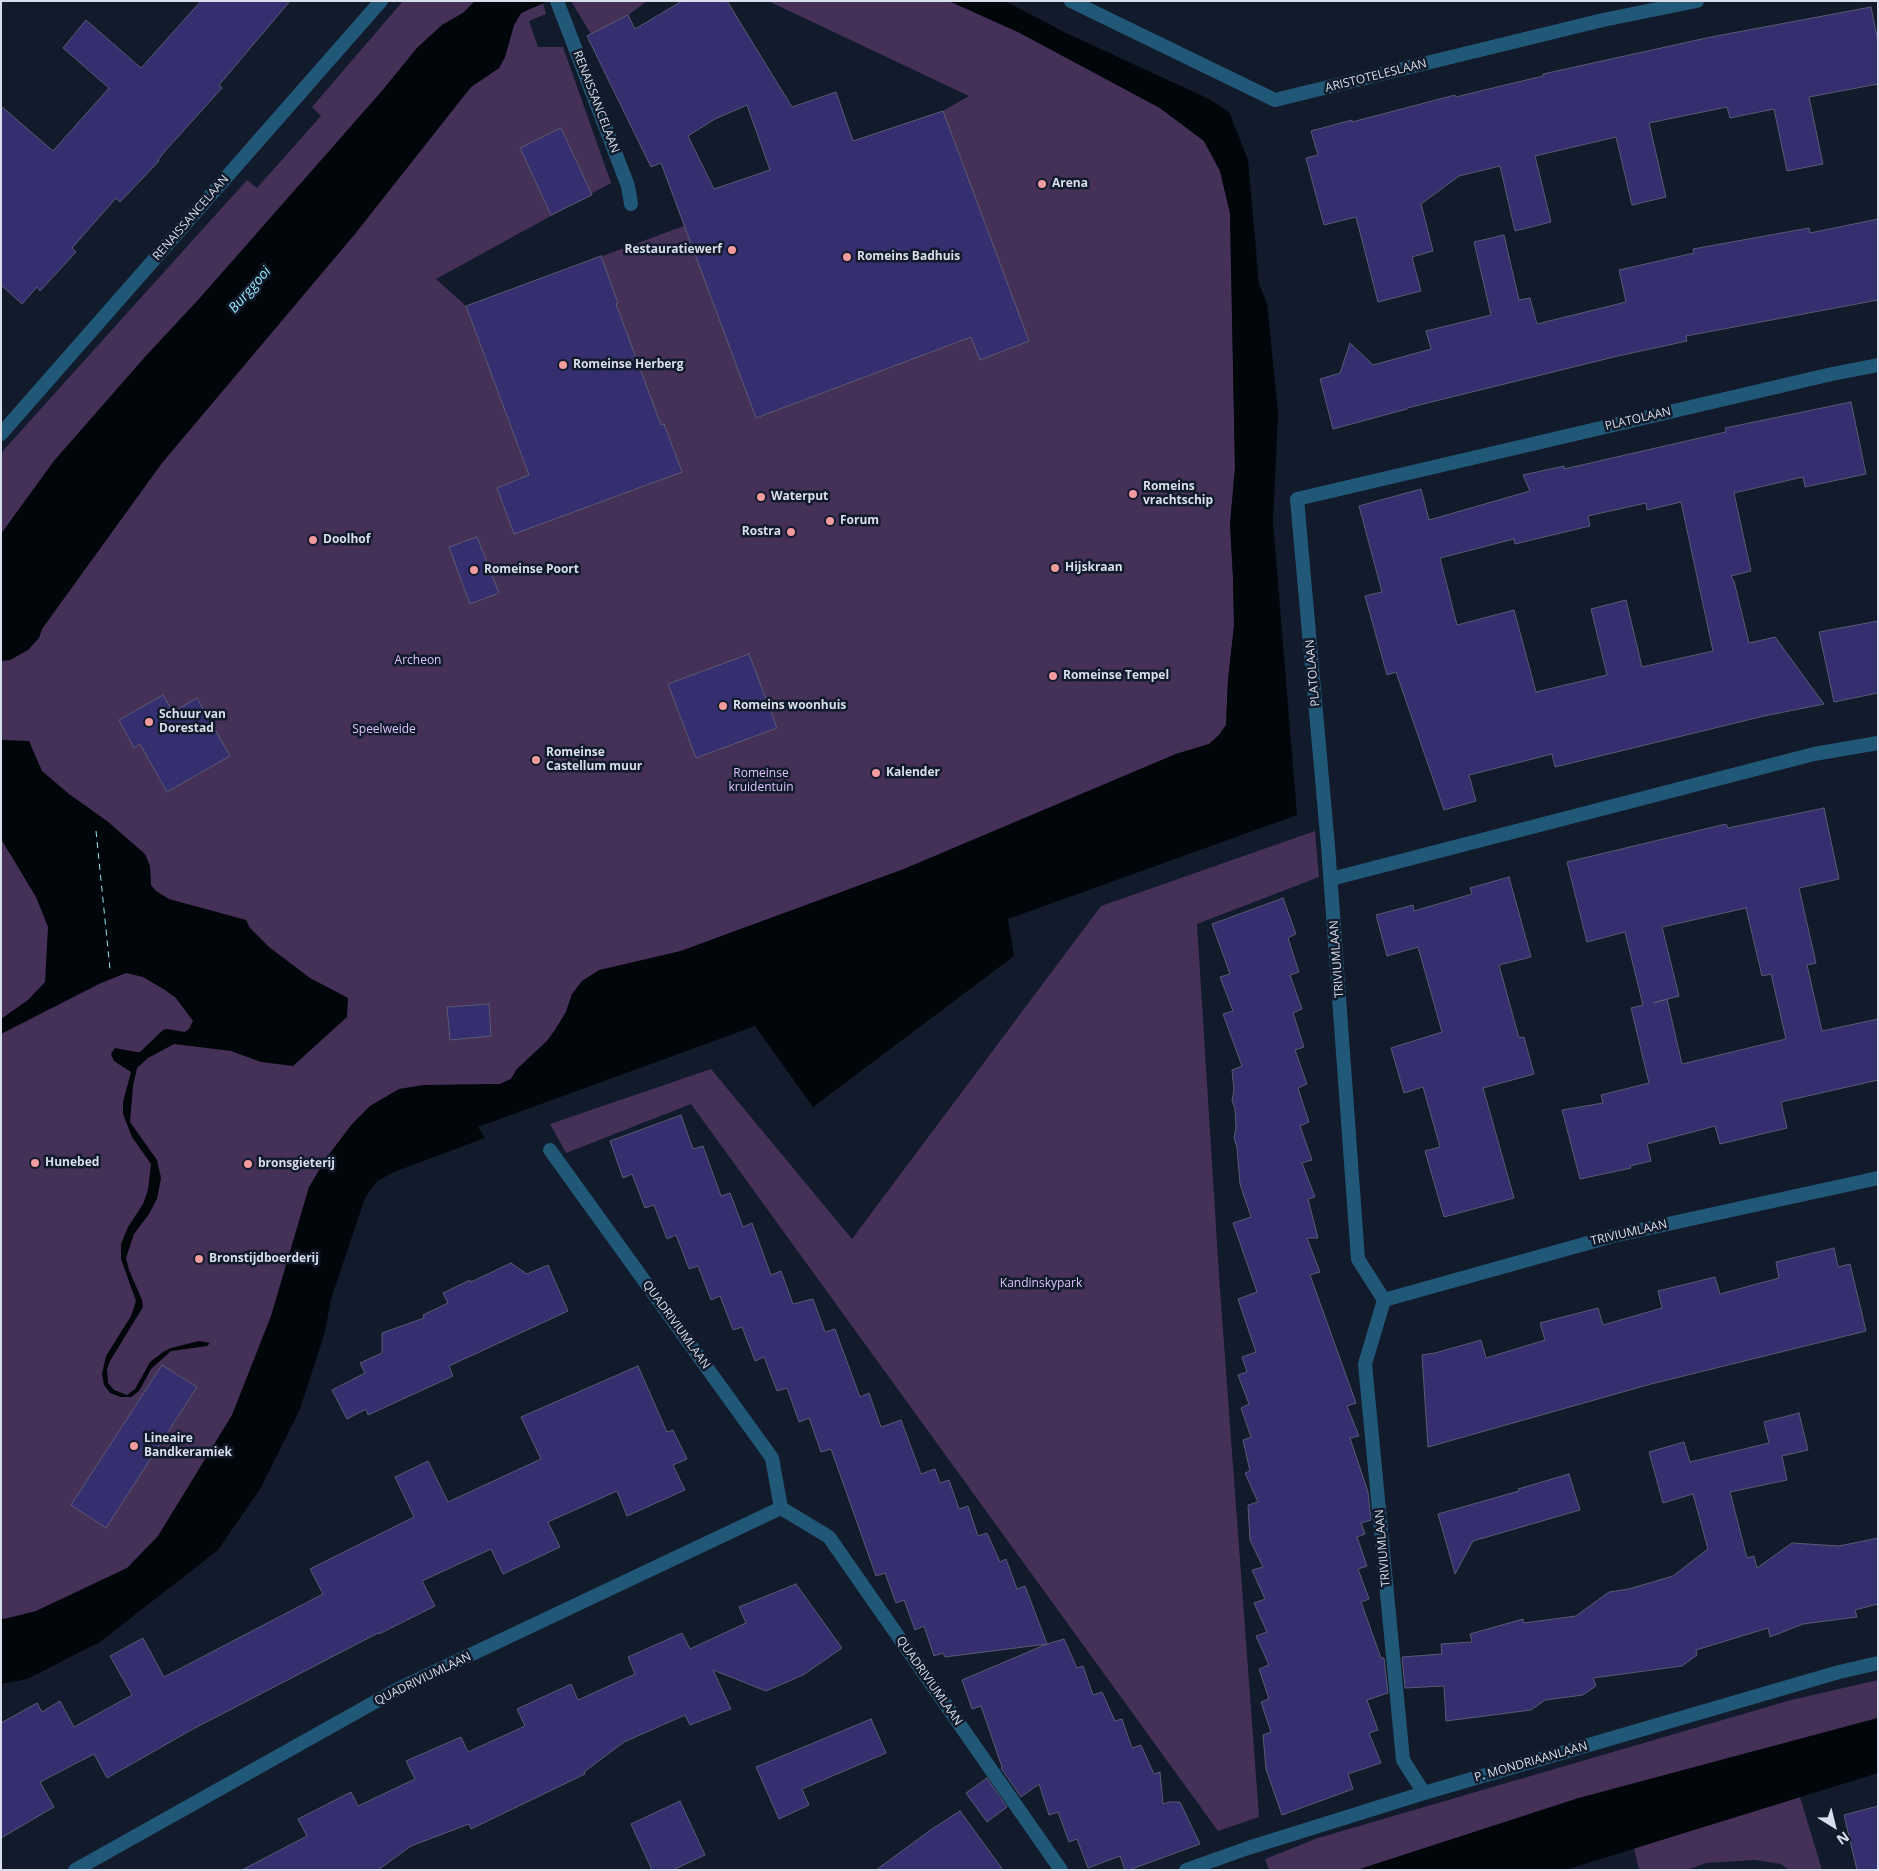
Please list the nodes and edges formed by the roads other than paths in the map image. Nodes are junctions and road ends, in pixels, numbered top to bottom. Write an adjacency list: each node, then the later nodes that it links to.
1 (381, 1): 7 (street, RENAISSANCELAAN)
2 (557, 1): 5 (street, RENAISSANCELAAN)
3 (1071, 1): 4 (street, ARISTOTELESLAAN)
4 (1697, 1)
5 (631, 204)
6 (1878, 365): 9 (street, PLATOLAAN)
7 (1, 434)
8 (1878, 743): 9 (street)
9 (1331, 879): 12 (street, TRIVIUMLAAN)
10 (550, 1150): 13 (street, QUADRIVIUMLAAN)
11 (1878, 1178): 12 (street, TRIVIUMLAAN)
12 (1384, 1300): 15 (street, TRIVIUMLAAN)
13 (782, 1508): 16 (street, QUADRIVIUMLAAN); 17 (street, QUADRIVIUMLAAN)
14 (1878, 1663): 15 (street, P. MONDRIAANLAAN)
15 (1424, 1793): 18 (street, P. MONDRIAANLAAN)
16 (75, 1870)
17 (1061, 1870)
18 (1186, 1870)

